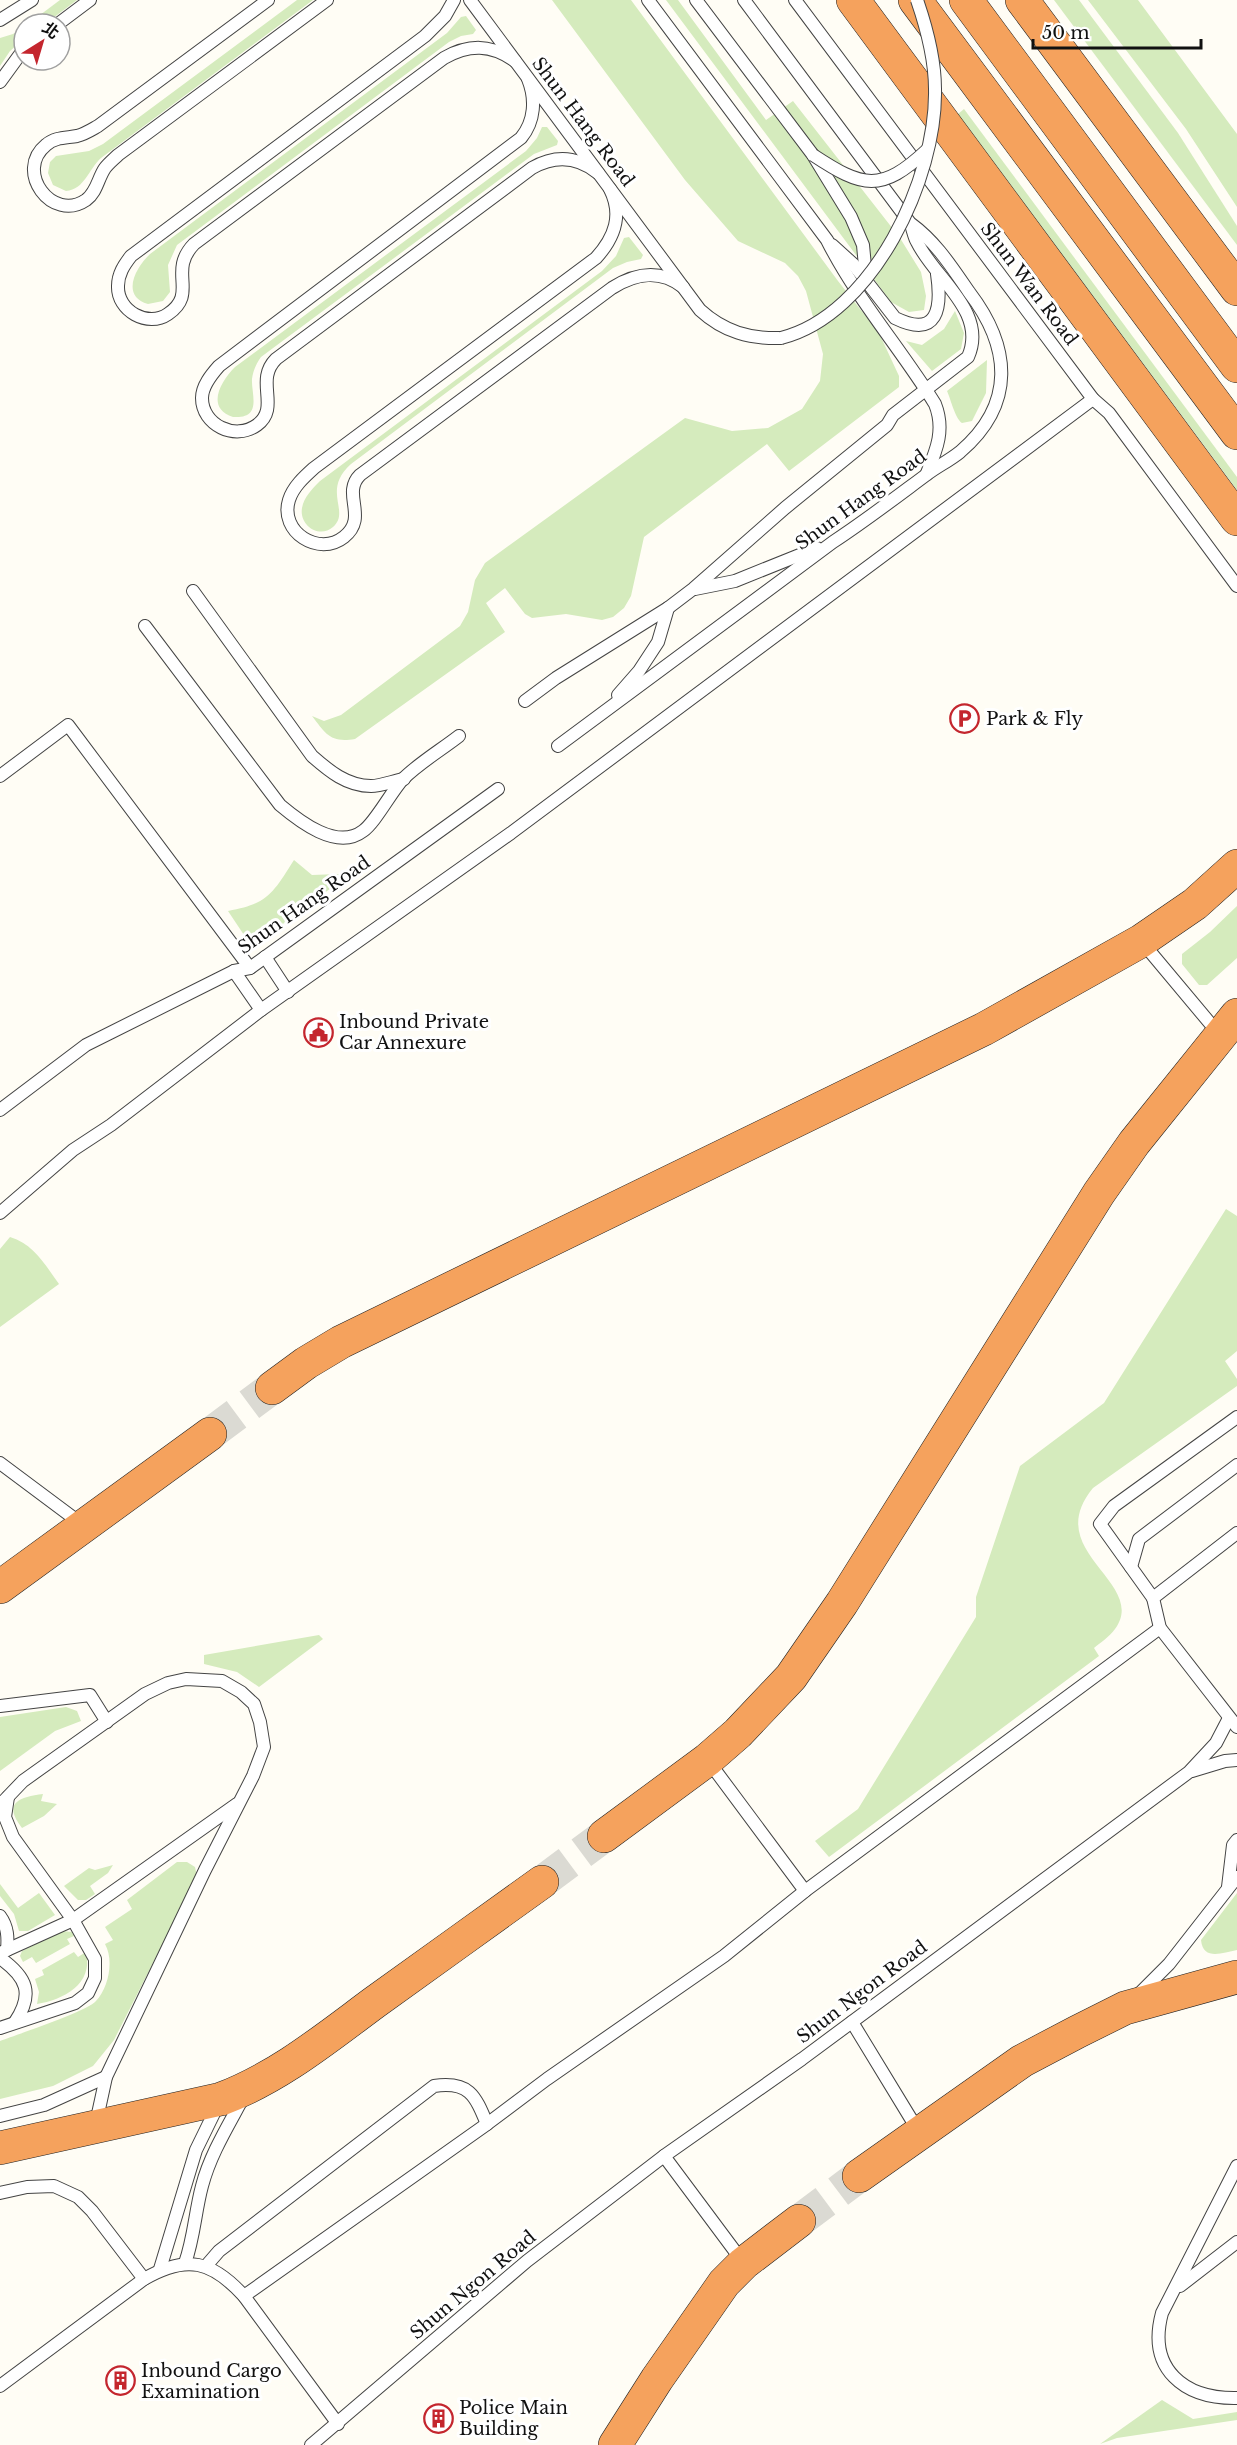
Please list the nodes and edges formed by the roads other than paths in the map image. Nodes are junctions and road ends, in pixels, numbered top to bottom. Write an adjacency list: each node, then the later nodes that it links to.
1 (32, 0): 16 (lane)
2 (90, 0): 15 (lane)
3 (268, 0): 4 (lane)
4 (327, 0)
5 (454, 0): 17 (lane)
6 (470, 0): 17 (lane, Shun Hang Road)
7 (648, 0): 26 (lane)
8 (696, 0): 22 (lane)
9 (744, 0): 25 (lane, Shun Hang Road)
10 (795, 0): 33 (lane, Shun Wan Road)
11 (853, 0): 36 (highway)
12 (916, 0): 21 (lane, Shun Hang Road, bridge); 34 (highway)
13 (966, 0): 31 (highway)
14 (1022, 0): 30 (highway)
15 (72, 14)
16 (0, 20)
17 (515, 61): 19 (lane, Shun Hang Road)
18 (12, 66): 20 (lane)
19 (528, 79): 23 (lane, Shun Hang Road); 23 (lane)
20 (0, 82)
21 (929, 148): 22 (lane, bridge); 28 (lane, Shun Hang Road, bridge)
22 (813, 155): 28 (lane, bridge)
23 (598, 173): 24 (lane, Shun Hang Road)
24 (610, 189): 29 (lane, Shun Hang Road); 29 (lane)
25 (910, 223): 27 (lane); 35 (lane, Shun Hang Road)
26 (827, 240): 27 (lane); 32 (lane)
27 (937, 270): 32 (lane)
28 (866, 277): 29 (lane, Shun Hang Road, bridge)
29 (683, 287)
30 (1237, 289)
31 (1237, 366)
32 (926, 390): 35 (lane); 39 (lane)
33 (1093, 399): 38 (lane, Shun Wan Road); 55 (lane)
34 (1237, 433)
35 (927, 474): 37 (lane, Shun Hang Road)
36 (1237, 519)
37 (833, 542): 39 (lane); 44 (lane, Shun Hang Road)
38 (1237, 586)
39 (693, 589): 41 (lane)
40 (193, 591): 48 (lane)
41 (668, 608): 43 (lane); 44 (lane)
42 (145, 626): 48 (lane)
43 (525, 701)
44 (602, 714): 46 (lane, Shun Hang Road)
45 (459, 736): 48 (lane)
46 (558, 746)
47 (0, 776): 53 (lane)
48 (404, 779)
49 (498, 789): 52 (lane, Shun Hang Road)
50 (1237, 866): 51 (highway)
51 (1141, 941): 57 (lane); 60 (highway)
52 (264, 957): 53 (lane, Shun Hang Road); 55 (lane)
53 (250, 968): 54 (lane, Shun Hang Road)
54 (234, 971): 56 (lane); 58 (lane, Shun Hang Road)
55 (288, 992): 56 (lane)
56 (261, 1010): 59 (lane)
57 (1229, 1025): 74 (highway)
58 (0, 1110)
59 (0, 1213)
60 (272, 1388)
61 (1237, 1417): 67 (lane)
62 (210, 1434): 65 (highway)
63 (0, 1463): 65 (lane)
64 (1237, 1465): 67 (lane)
65 (84, 1525): 68 (highway)
66 (1237, 1533): 69 (lane)
67 (1131, 1567): 69 (lane)
68 (0, 1587)
69 (1153, 1598): 70 (lane, Shun Ngon Road)
70 (1160, 1628): 73 (lane, Shun Ngon Road); 84 (lane)
71 (0, 1706): 72 (lane)
72 (107, 1722): 77 (lane); 78 (lane)
73 (1233, 1722): 76 (lane, Shun Ngon Road)
74 (707, 1760): 79 (highway); 84 (lane)
75 (1237, 1760): 76 (lane)
76 (1189, 1772): 91 (lane, Shun Ngon Road)
77 (3, 1800): 86 (lane)
78 (238, 1803): 86 (lane); 93 (lane)
79 (604, 1836)
80 (1237, 1840): 83 (lane)
81 (1237, 1877): 83 (lane)
82 (542, 1882): 94 (highway)
83 (1228, 1888): 89 (lane)
84 (805, 1891): 96 (lane)
85 (0, 1916): 87 (lane)
86 (73, 1920): 87 (lane); 90 (lane)
87 (2, 1954): 90 (lane)
88 (1237, 1977): 89 (highway)
89 (1125, 2008): 98 (highway)
90 (15, 2022): 92 (lane)
91 (852, 2022): 98 (lane); 100 (lane, Shun Ngon Road)
92 (0, 2028)
93 (106, 2077): 95 (lane); 97 (lane)
94 (234, 2094): 97 (highway); 106 (lane); 109 (lane)
95 (0, 2116)
96 (488, 2124): 108 (lane); 112 (lane)
97 (96, 2126): 99 (highway)
98 (919, 2132): 102 (highway)
99 (0, 2148)
100 (664, 2156): 107 (lane); 115 (lane, Shun Ngon Road)
101 (1237, 2166): 111 (lane)
102 (859, 2176)
103 (0, 2193): 110 (lane)
104 (799, 2221): 107 (highway)
105 (1237, 2242): 111 (lane)
106 (185, 2263): 108 (lane); 109 (lane)
107 (744, 2263): 117 (highway)
108 (206, 2266): 112 (lane)
109 (160, 2269): 110 (lane)
110 (144, 2279): 113 (lane)
111 (1176, 2288): 114 (lane)
112 (244, 2296): 115 (lane)
113 (0, 2386)
114 (1237, 2398)
115 (338, 2424): 116 (lane, Shun Ngon Road)
116 (311, 2445)
117 (615, 2445)

